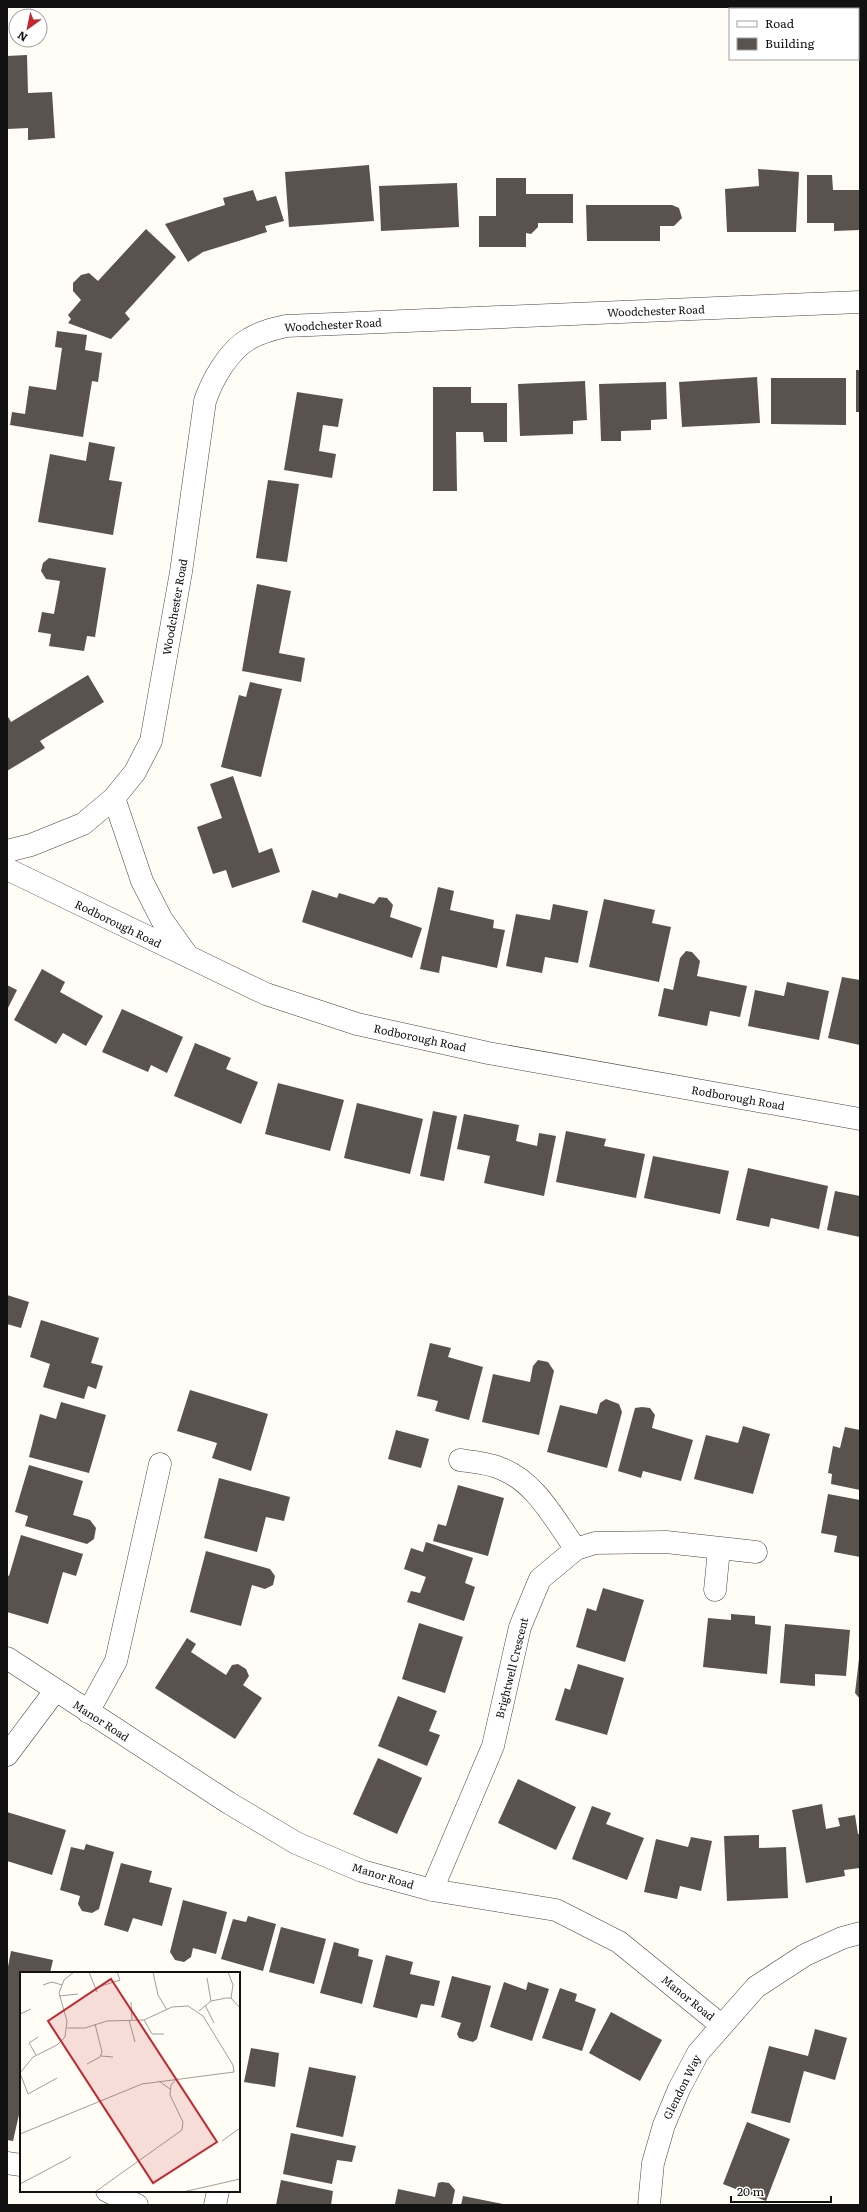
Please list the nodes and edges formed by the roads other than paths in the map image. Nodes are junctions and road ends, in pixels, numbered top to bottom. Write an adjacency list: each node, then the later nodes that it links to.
1 (860, 302): 2 (street, Woodchester Road)
2 (114, 798): 3 (street, Woodchester Road); 5 (street)
3 (7, 851)
4 (7, 869): 5 (street, Rodborough Road)
5 (189, 958): 6 (street, Rodborough Road)
6 (860, 1119)
7 (460, 1460): 9 (street)
8 (160, 1464): 15 (street)
9 (576, 1549): 10 (street, Brightwell Crescent); 17 (street, Brightwell Crescent)
10 (719, 1549): 11 (street, Brightwell Crescent); 12 (street)
11 (756, 1552)
12 (715, 1590)
13 (7, 1658): 14 (street, Manor Road)
14 (55, 1691): 15 (street, Manor Road); 16 (street)
15 (88, 1712): 17 (street, Manor Road)
16 (7, 1755)
17 (432, 1890): 19 (street, Manor Road)
18 (860, 1933): 19 (street, Glendon Way)
19 (721, 2025): 26 (street, Glendon Way)
20 (7, 2163): 21 (street)
21 (20, 2165)
22 (109, 2192): 24 (street)
23 (218, 2192): 25 (street)
24 (137, 2205)
25 (215, 2205)
26 (649, 2205)

